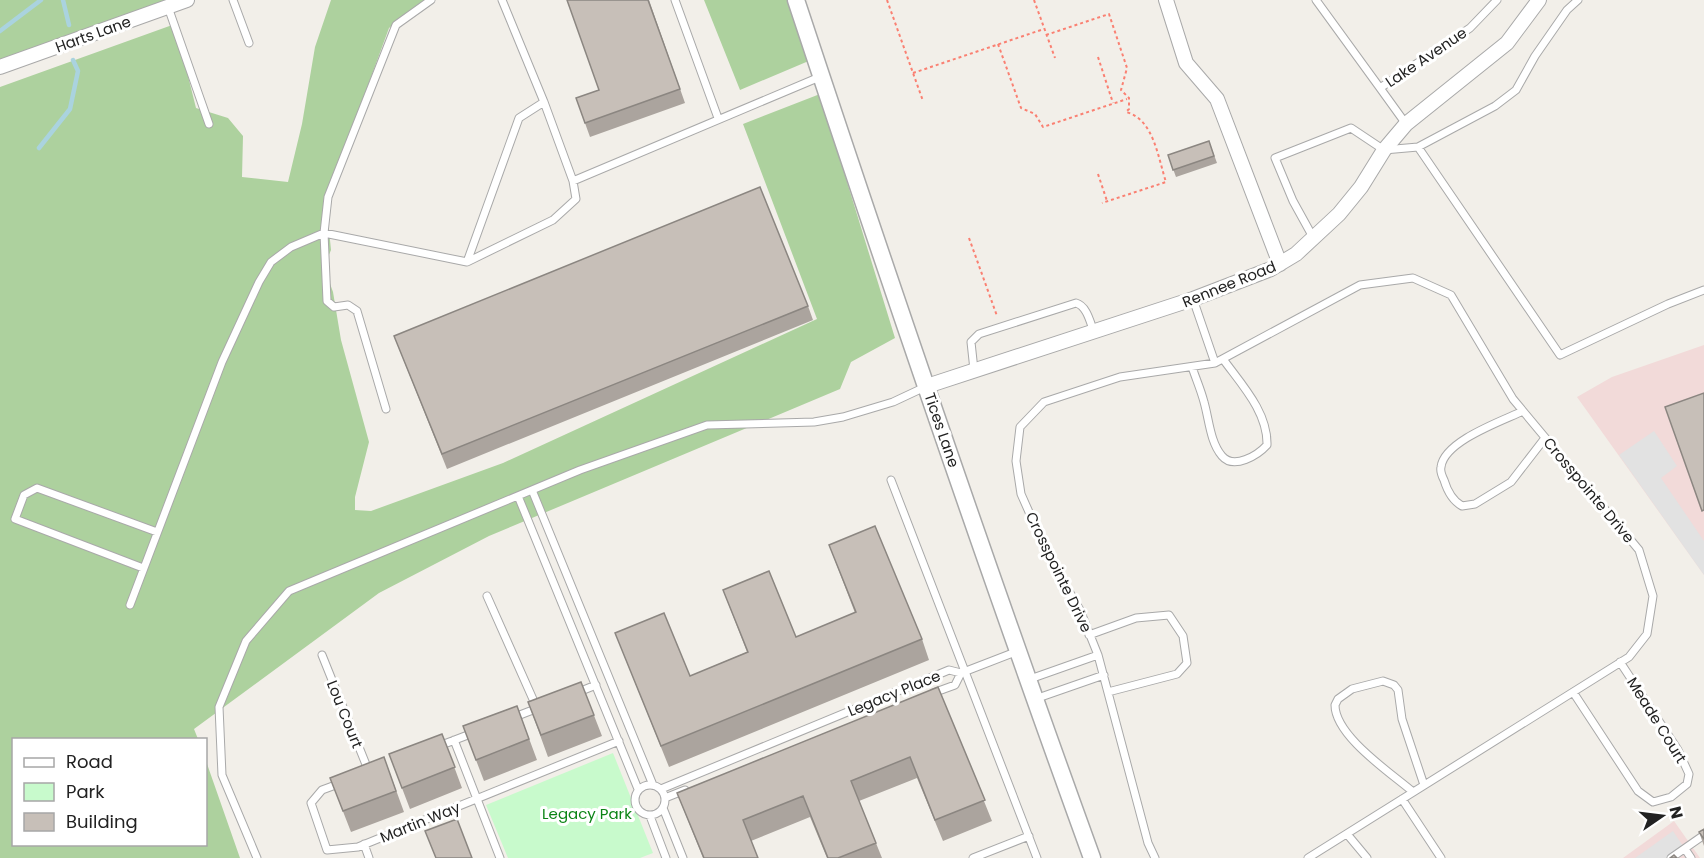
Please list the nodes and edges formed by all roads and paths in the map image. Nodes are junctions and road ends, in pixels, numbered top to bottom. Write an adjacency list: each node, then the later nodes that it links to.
1 (186, 0): 14 (street, Harts Lane)
2 (233, 0): 17 (lane)
3 (432, 0): 38 (lane)
4 (502, 0): 27 (lane)
5 (675, 0): 29 (lane)
6 (796, 0): 23 (street, Tices Lane)
7 (887, 0): 22 (path)
8 (1034, 0): 15 (path)
9 (1166, 0): 42 (street)
10 (1316, 0): 24 (lane, Lake Avenue)
11 (1497, 0): 24 (lane, Lake Avenue)
12 (1539, 0): 31 (street, Rennee Road)
13 (1578, 0): 32 (lane)
14 (168, 7): 21 (street, Harts Lane); 30 (lane)
15 (1044, 29): 16 (path); 18 (path)
16 (1046, 35): 20 (path); 25 (path)
17 (249, 43)
18 (998, 44): 22 (path); 28 (path)
19 (1098, 57): 28 (path)
20 (1055, 58)
21 (0, 67)
22 (913, 73): 26 (path)
23 (822, 76): 29 (lane); 51 (street, Tices Lane)
24 (1380, 88): 31 (lane, Lake Avenue)
25 (1129, 98): 28 (path); 36 (path)
26 (923, 101)
27 (544, 102): 35 (lane); 41 (lane)
28 (1113, 104)
29 (718, 118): 35 (lane)
30 (208, 124)
31 (1406, 124): 33 (street, Rennee Road)
32 (1418, 147): 33 (lane); 43 (lane)
33 (1384, 150): 40 (street, Rennee Road); 40 (lane)
34 (1098, 174): 36 (path)
35 (573, 180): 41 (lane)
36 (1107, 201): 37 (path)
37 (1102, 203)
38 (324, 233): 41 (lane); 52 (lane); 58 (lane)
39 (969, 238): 45 (path)
40 (1314, 239): 42 (street, Rennee Road)
41 (467, 262)
42 (1280, 264): 44 (street, Rennee Road)
43 (1704, 290)
44 (1193, 299): 46 (street, Rennee Road); 48 (lane)
45 (1001, 327): 46 (lane); 50 (lane)
46 (1094, 332): 50 (street, Rennee Road)
47 (1223, 359): 48 (lane, Crosspointe Drive); 49 (lane); 53 (lane, Crosspointe Drive)
48 (1215, 363): 49 (lane, Crosspointe Drive)
49 (1192, 367): 62 (lane, Crosspointe Drive)
50 (974, 370): 51 (street, Rennee Road)
51 (927, 386): 56 (lane); 63 (street, Tices Lane)
52 (386, 409)
53 (1523, 411): 54 (lane, Crosspointe Drive); 54 (lane)
54 (1545, 438): 67 (lane, Crosspointe Drive)
55 (891, 480): 69 (lane)
56 (532, 490): 57 (lane); 66 (lane)
57 (518, 496): 68 (lane); 105 (lane)
58 (157, 532): 59 (lane); 59 (lane)
59 (143, 568): 61 (lane)
60 (488, 596): 79 (lane)
61 (130, 605)
62 (1089, 635): 65 (lane, Crosspointe Drive); 73 (lane)
63 (1018, 651): 69 (lane); 71 (street, Tices Lane)
64 (322, 655): 86 (lane, Lou Court)
65 (1098, 655): 70 (lane, Crosspointe Drive); 71 (lane)
66 (602, 660): 68 (lane); 89 (lane)
67 (1620, 662): 74 (lane, Crosspointe Drive); 74 (lane, Meade Court)
68 (588, 665): 72 (lane)
69 (963, 672): 76 (lane, Legacy Place); 93 (lane, Legacy Place); 102 (lane)
70 (1104, 675): 73 (lane, Crosspointe Drive); 77 (lane)
71 (1028, 679): 77 (street, Tices Lane)
72 (596, 685): 75 (lane); 83 (lane)
73 (1108, 692): 113 (lane, Crosspointe Drive)
74 (1573, 692): 90 (lane, Crosspointe Drive)
75 (566, 697)
76 (922, 697)
77 (1035, 699): 112 (street, Tices Lane)
78 (547, 705): 79 (lane)
79 (537, 709): 80 (lane)
80 (506, 720)
81 (485, 728): 82 (lane)
82 (454, 740): 84 (lane); 96 (lane)
83 (619, 741): 92 (lane); 96 (lane, Martin Way)
84 (433, 748)
85 (379, 768): 86 (lane)
86 (369, 772): 87 (lane)
87 (359, 776)
88 (350, 780): 103 (lane, Martin Way)
89 (653, 785): 92 (lane); 93 (lane)
90 (1424, 785): 94 (lane, Crosspointe Drive); 94 (lane)
91 (697, 786): 95 (lane)
92 (638, 789): 99 (lane)
93 (661, 789): 95 (lane)
94 (1413, 792): 97 (lane, Crosspointe Drive)
95 (665, 798): 98 (lane)
96 (476, 799): 103 (lane, Martin Way); 107 (lane)
97 (1402, 799): 100 (lane, Crosspointe Drive); 116 (lane)
98 (663, 808): 99 (lane); 109 (lane)
99 (650, 816): 108 (lane)
100 (1347, 834): 114 (lane, Crosspointe Drive); 115 (lane)
101 (1704, 835): 104 (lane)
102 (1029, 836): 110 (lane); 111 (lane)
103 (364, 844): 106 (lane)
104 (1684, 849): 117 (lane); 118 (lane)
105 (257, 858)
106 (369, 858)
107 (500, 858)
108 (666, 858)
109 (683, 858)
110 (973, 858)
111 (1037, 858)
112 (1092, 858)
113 (1155, 858)
114 (1308, 858)
115 (1367, 858)
116 (1441, 858)
117 (1671, 858)
118 (1691, 858)

